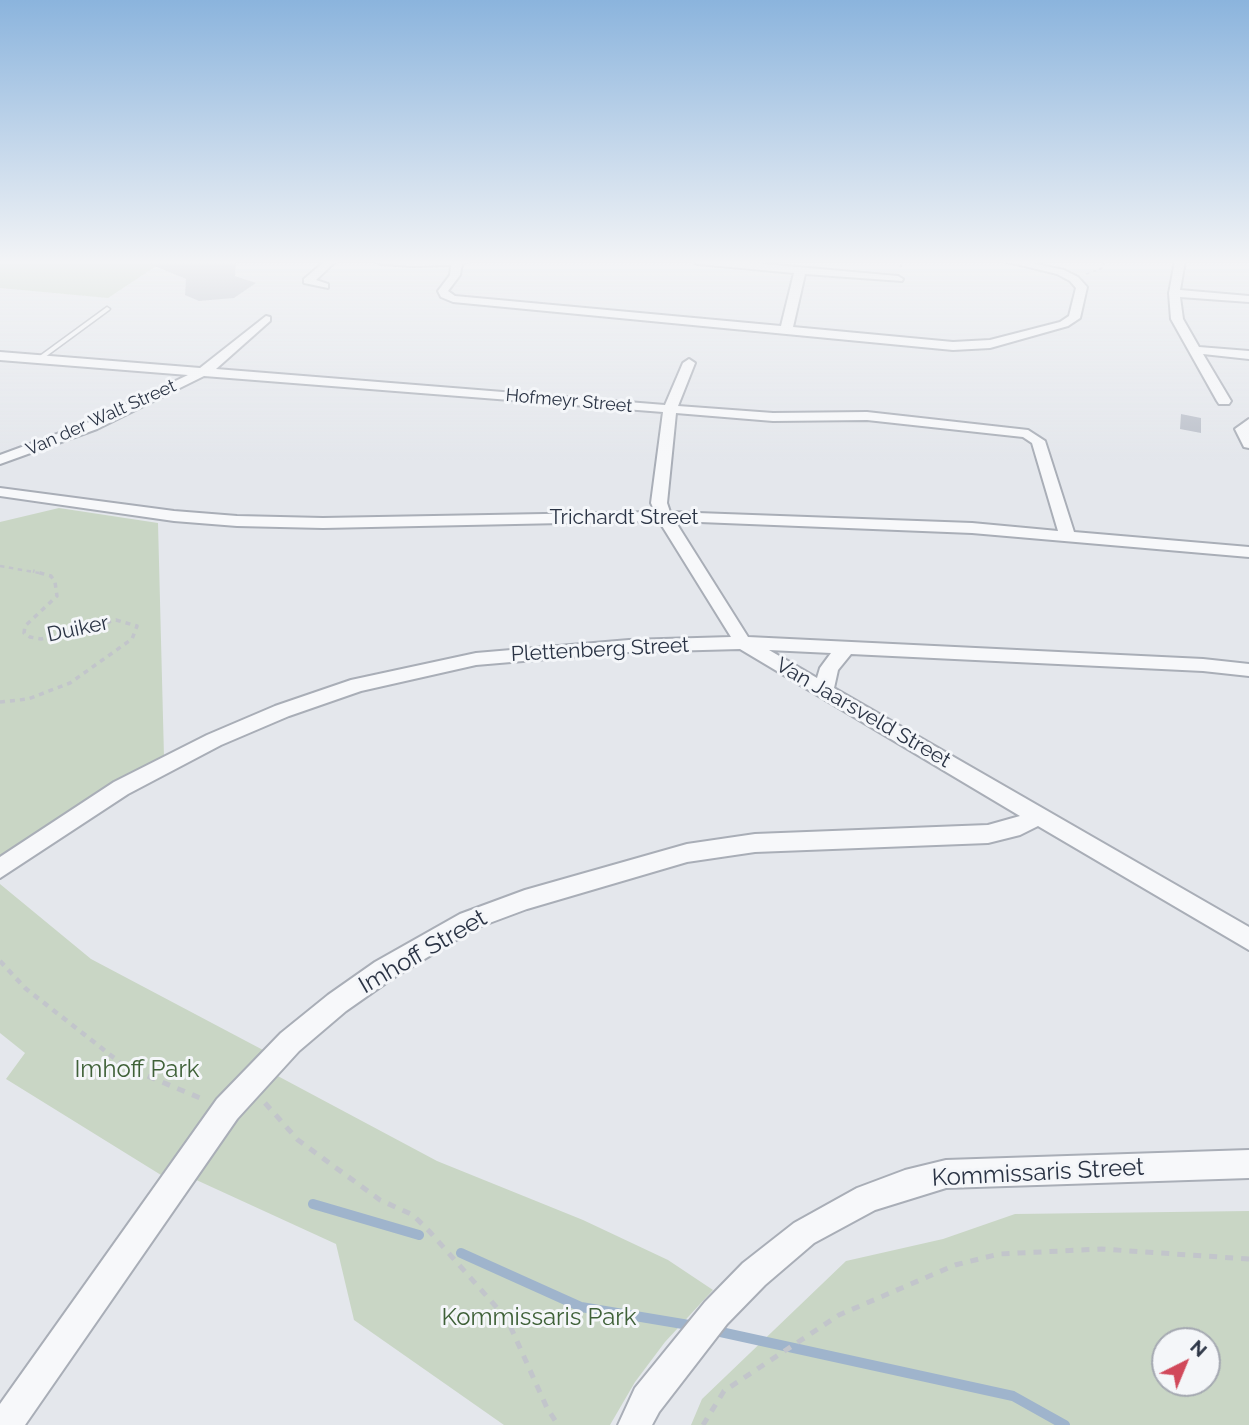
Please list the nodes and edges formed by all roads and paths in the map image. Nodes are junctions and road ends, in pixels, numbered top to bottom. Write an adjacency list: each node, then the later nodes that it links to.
1 (81, 328): 11 (lane)
2 (255, 328): 13 (street, Van der Walt Street)
3 (750, 328): 7 (street)
4 (787, 328): 7 (street)
5 (1047, 328): 7 (street)
6 (1182, 328): 8 (street)
7 (786, 331)
8 (1194, 350): 9 (street); 14 (street)
9 (1249, 355)
10 (0, 356): 11 (street, Hofmeyr Street)
11 (38, 359): 13 (street, Hofmeyr Street)
12 (690, 363): 15 (street, Van Jaarsveld Street)
13 (202, 372): 15 (street, Hofmeyr Street); 18 (street, Van der Walt Street)
14 (1224, 401)
15 (670, 409): 20 (street, Van Jaarsveld Street); 21 (street, Hofmeyr Street)
16 (1248, 424): 17 (street)
17 (1249, 444)
18 (0, 460)
19 (0, 492): 20 (street, Trichardt Street)
20 (664, 516): 21 (street, Trichardt Street); 24 (street, Van Jaarsveld Street)
21 (1067, 535): 22 (street, Trichardt Street)
22 (1249, 552)
23 (0, 566): 28 (path, Duiker)
24 (743, 643): 25 (street, Plettenberg Street); 27 (street, Van Jaarsveld Street); 30 (street, Plettenberg Street)
25 (846, 648): 26 (street, Plettenberg Street); 27 (street)
26 (1249, 670)
27 (824, 690): 29 (street, Van Jaarsveld Street)
28 (0, 702)
29 (1038, 816): 31 (street, Van Jaarsveld Street); 33 (street, Imhoff Street)
30 (0, 869)
31 (1249, 939)
32 (0, 961): 34 (path)
33 (249, 1085): 34 (street, Imhoff Street); 39 (path)
34 (226, 1109): 38 (street, Imhoff Street)
35 (1249, 1164): 37 (street, Kommissaris Street)
36 (1249, 1259): 41 (path)
37 (716, 1313): 40 (street, Kommissaris Street)
38 (5, 1425)
39 (558, 1425)
40 (635, 1425)
41 (703, 1425)

